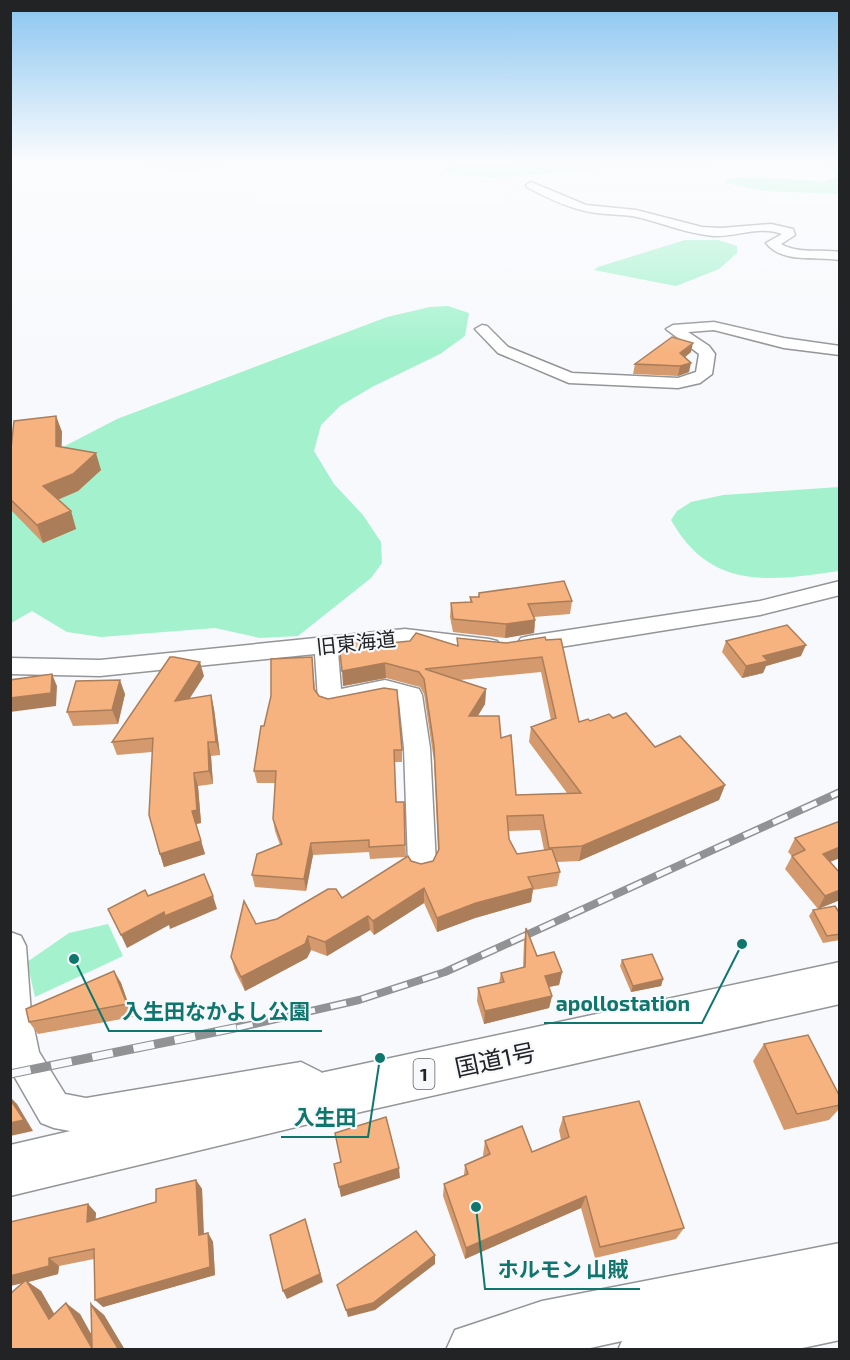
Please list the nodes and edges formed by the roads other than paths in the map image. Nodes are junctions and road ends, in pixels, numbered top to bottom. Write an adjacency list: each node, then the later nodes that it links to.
1 (680, 225): 2 (street)
2 (840, 256)
3 (482, 329): 4 (street)
4 (840, 351)
5 (840, 588): 6 (street, 旧東海道)
6 (326, 644): 7 (street, 旧東海道); 8 (street)
7 (10, 666)
8 (422, 864)
9 (10, 946): 11 (street)
10 (840, 983): 11 (highway, 国道1号 / 1)
11 (325, 1096): 12 (highway, 国道1号 / 1)
12 (10, 1171)
13 (840, 1270): 15 (highway)
14 (840, 1312): 16 (highway)
15 (475, 1350)
16 (647, 1350)

